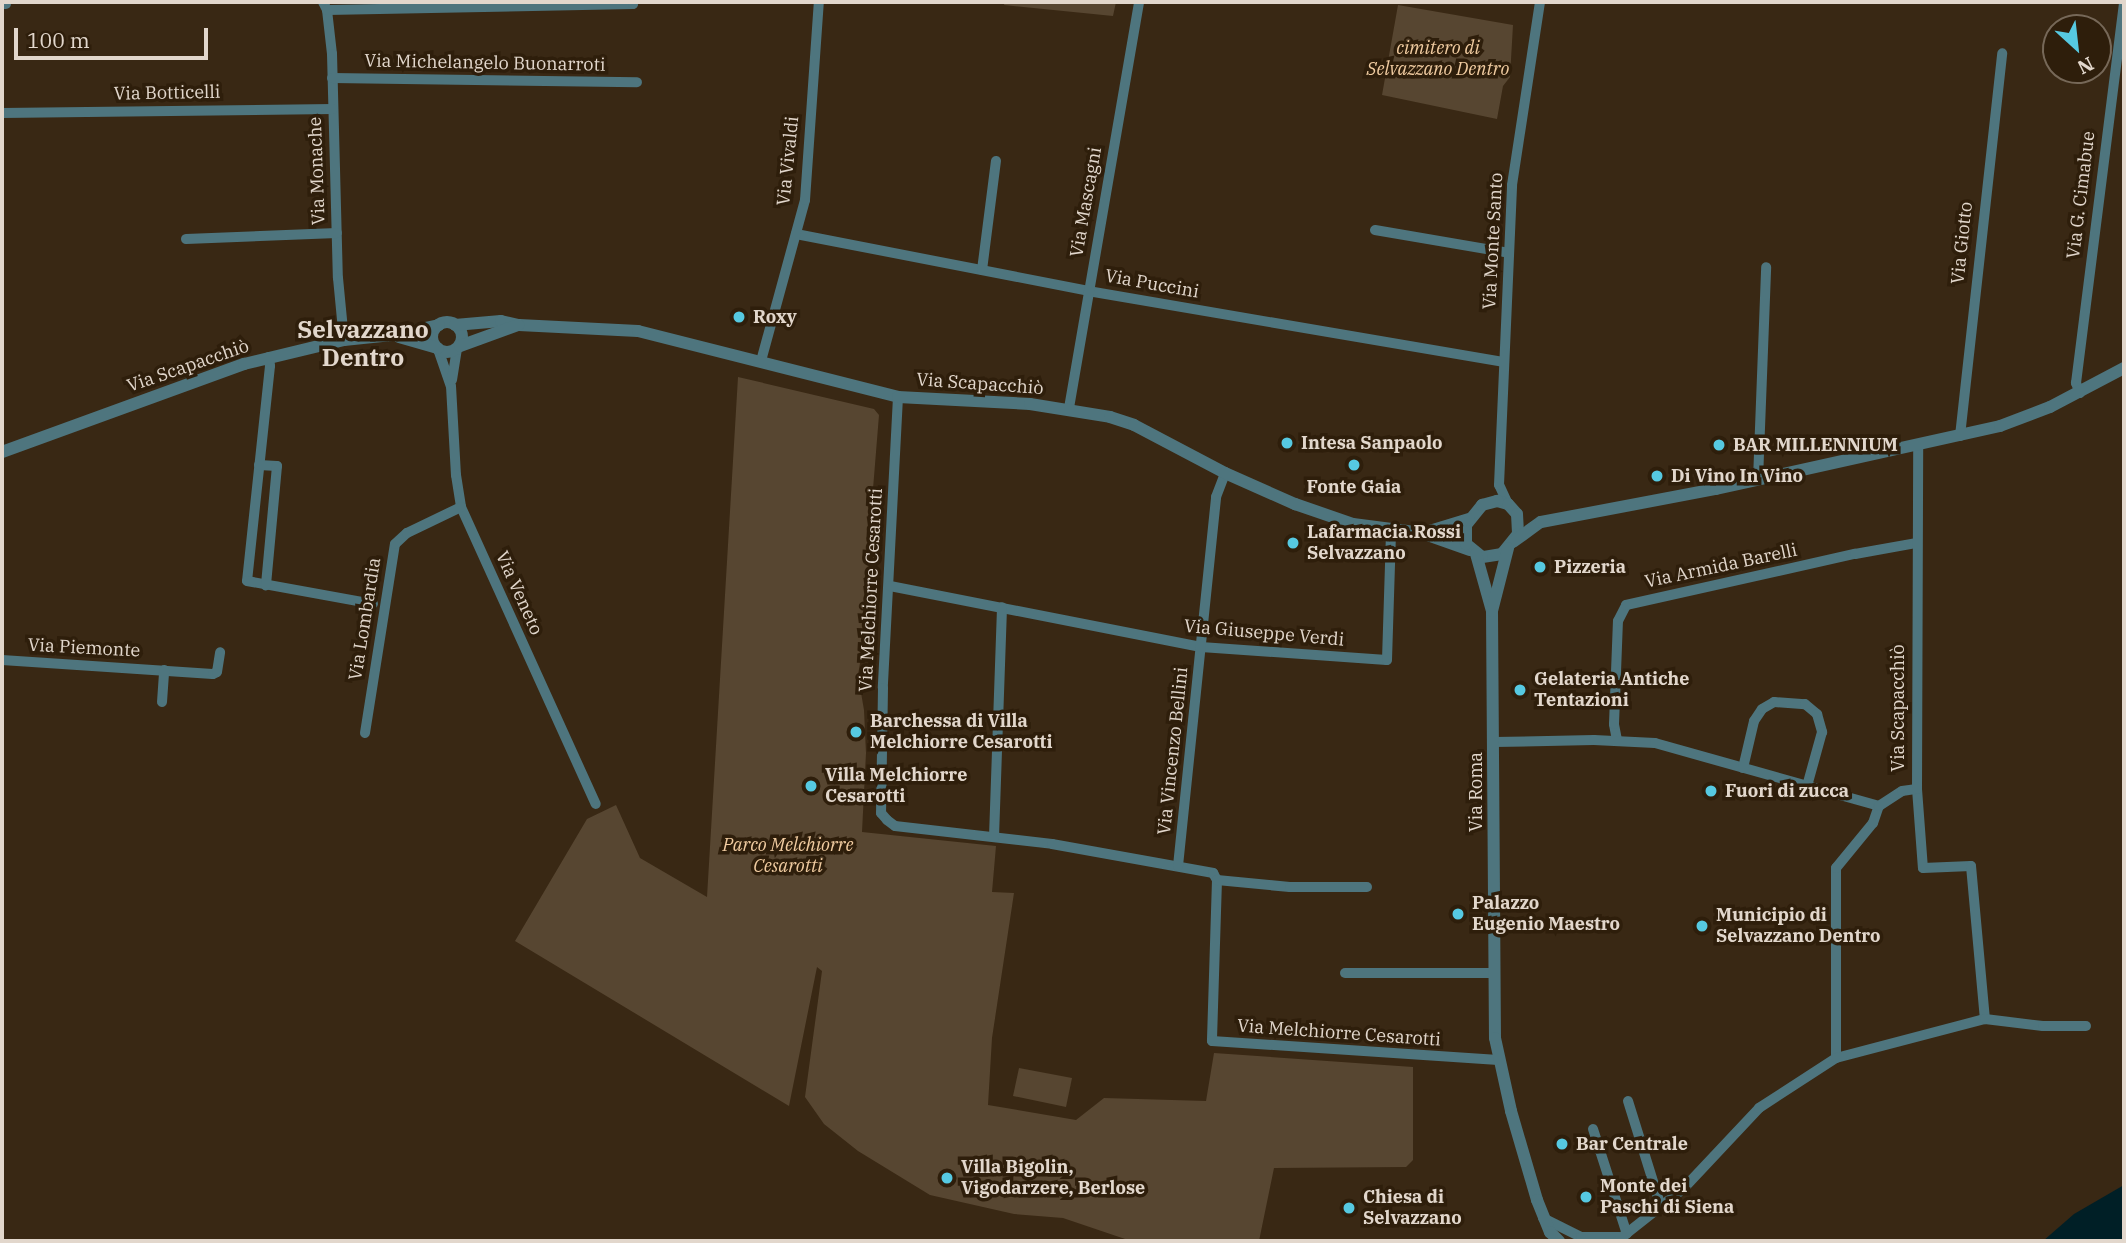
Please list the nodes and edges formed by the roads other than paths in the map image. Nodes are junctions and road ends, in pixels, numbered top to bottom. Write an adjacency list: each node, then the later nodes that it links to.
1 (819, 2): 16 (street, Via Vivaldi)
2 (1139, 2): 21 (street, Via Mascagni)
3 (1536, 2): 18 (street, Via Monte Santo)
4 (2123, 2): 34 (street, Via G. Cimabue)
5 (633, 3): 6 (street)
6 (489, 5): 7 (street)
7 (325, 6): 9 (street, Via Monache)
8 (2002, 53): 37 (street, Via Giotto)
9 (332, 78): 10 (street, Via Michelangelo Buonarroti); 11 (street, Via Monache)
10 (637, 82)
11 (333, 109): 12 (street, Via Botticelli); 15 (street, Via Monache)
12 (2, 113)
13 (996, 161): 20 (street)
14 (1375, 230): 18 (street)
15 (337, 233): 17 (street); 26 (street, Via Monache)
16 (796, 234): 20 (street, Via Puccini); 30 (street, Via Vivaldi)
17 (186, 239)
18 (1509, 253): 31 (street, Via Monte Santo)
19 (1766, 267): 42 (street)
20 (982, 270): 21 (street, Via Puccini)
21 (1088, 291): 31 (street, Via Puccini); 36 (street, Via Mascagni)
22 (439, 325): 23 (street, Via Scapacchiò); 25 (street, Via Scapacchiò); 28 (street)
23 (455, 325): 24 (street, Via Scapacchiò); 27 (street)
24 (519, 325): 27 (street, Via Scapacchiò); 30 (street, Via Scapacchiò)
25 (392, 335): 26 (street, Via Scapacchiò); 28 (street, Via Scapacchiò)
26 (344, 340): 29 (street, Via Scapacchiò)
27 (458, 347): 28 (street, Via Scapacchiò); 33 (street, Via Veneto)
28 (438, 349): 33 (street, Via Veneto)
29 (269, 357): 39 (street, Via Scapacchiò); 40 (street)
30 (761, 361): 35 (street, Via Scapacchiò)
31 (1503, 362): 43 (street, Via Monte Santo)
32 (2124, 368): 34 (street)
33 (451, 386): 46 (street, Via Veneto)
34 (2080, 393): 37 (street)
35 (898, 397): 36 (street, Via Scapacchiò); 55 (street, Via Melchiorre Cesarotti)
36 (1069, 408): 41 (street, Via Scapacchiò)
37 (1960, 436): 38 (street)
38 (1918, 445): 42 (street); 51 (street, Via Scapacchiò)
39 (2, 452)
40 (259, 465): 54 (street); 54 (street)
41 (1225, 473): 49 (street, Via Scapacchiò); 59 (street, Via Vincenzo Bellini)
42 (1758, 480): 48 (street)
43 (1499, 485): 44 (street); 45 (street, Via Monte Santo)
44 (1488, 502): 45 (street); 47 (street)
45 (1510, 506): 48 (street); 52 (street)
46 (461, 507): 64 (street, Via Lombardia); 70 (street, Via Veneto)
47 (1469, 519): 50 (street, Via Scapacchiò); 53 (street)
48 (1540, 523): 52 (street)
49 (1391, 531): 50 (street, Via Scapacchiò); 59 (street, Via Giuseppe Verdi)
50 (1422, 533): 53 (street, Via Scapacchiò)
51 (1917, 543): 65 (street, Via Armida Barelli); 69 (street, Via Scapacchiò)
52 (1511, 544): 53 (street); 58 (street, Via Roma)
53 (1473, 552): 58 (street, Via Roma)
54 (266, 584): 56 (street)
55 (890, 586): 57 (street, Via Giuseppe Verdi); 72 (street, Via Melchiorre Cesarotti)
56 (373, 604)
57 (1002, 607): 59 (street, Via Giuseppe Verdi); 72 (street)
58 (1492, 611): 66 (street, Via Roma)
59 (1201, 647): 73 (street, Via Vincenzo Bellini)
60 (220, 652): 62 (street, Via Piemonte)
61 (2, 660): 62 (street, Via Piemonte)
62 (164, 670): 63 (street, Via Piemonte)
63 (162, 702)
64 (365, 733)
65 (1617, 740): 66 (street); 67 (street)
66 (1493, 742): 77 (street, Via Roma)
67 (1743, 768): 68 (street); 68 (street)
68 (1807, 786): 71 (street)
69 (1917, 789): 71 (street, Via Scapacchiò); 78 (street)
70 (596, 804)
71 (1879, 806): 80 (street)
72 (994, 837): 73 (street, Via Melchiorre Cesarotti)
73 (1178, 866): 74 (street, Via Melchiorre Cesarotti)
74 (1217, 880): 75 (street, Via Melchiorre Cesarotti); 81 (street, Via Melchiorre Cesarotti)
75 (1367, 887)
76 (1345, 973): 77 (street)
77 (1494, 974): 81 (street, Via Roma)
78 (1985, 1019): 79 (street); 80 (street)
79 (2086, 1026)
80 (1836, 1058): 84 (street)
81 (1498, 1060): 85 (street, Via Roma)
82 (1628, 1101): 84 (street)
83 (1593, 1129): 86 (street)
84 (1661, 1207): 86 (street)
85 (1543, 1218): 87 (street); 88 (street, Via Roma)
86 (1622, 1237): 87 (street)
87 (1597, 1240)
88 (1559, 1241)

